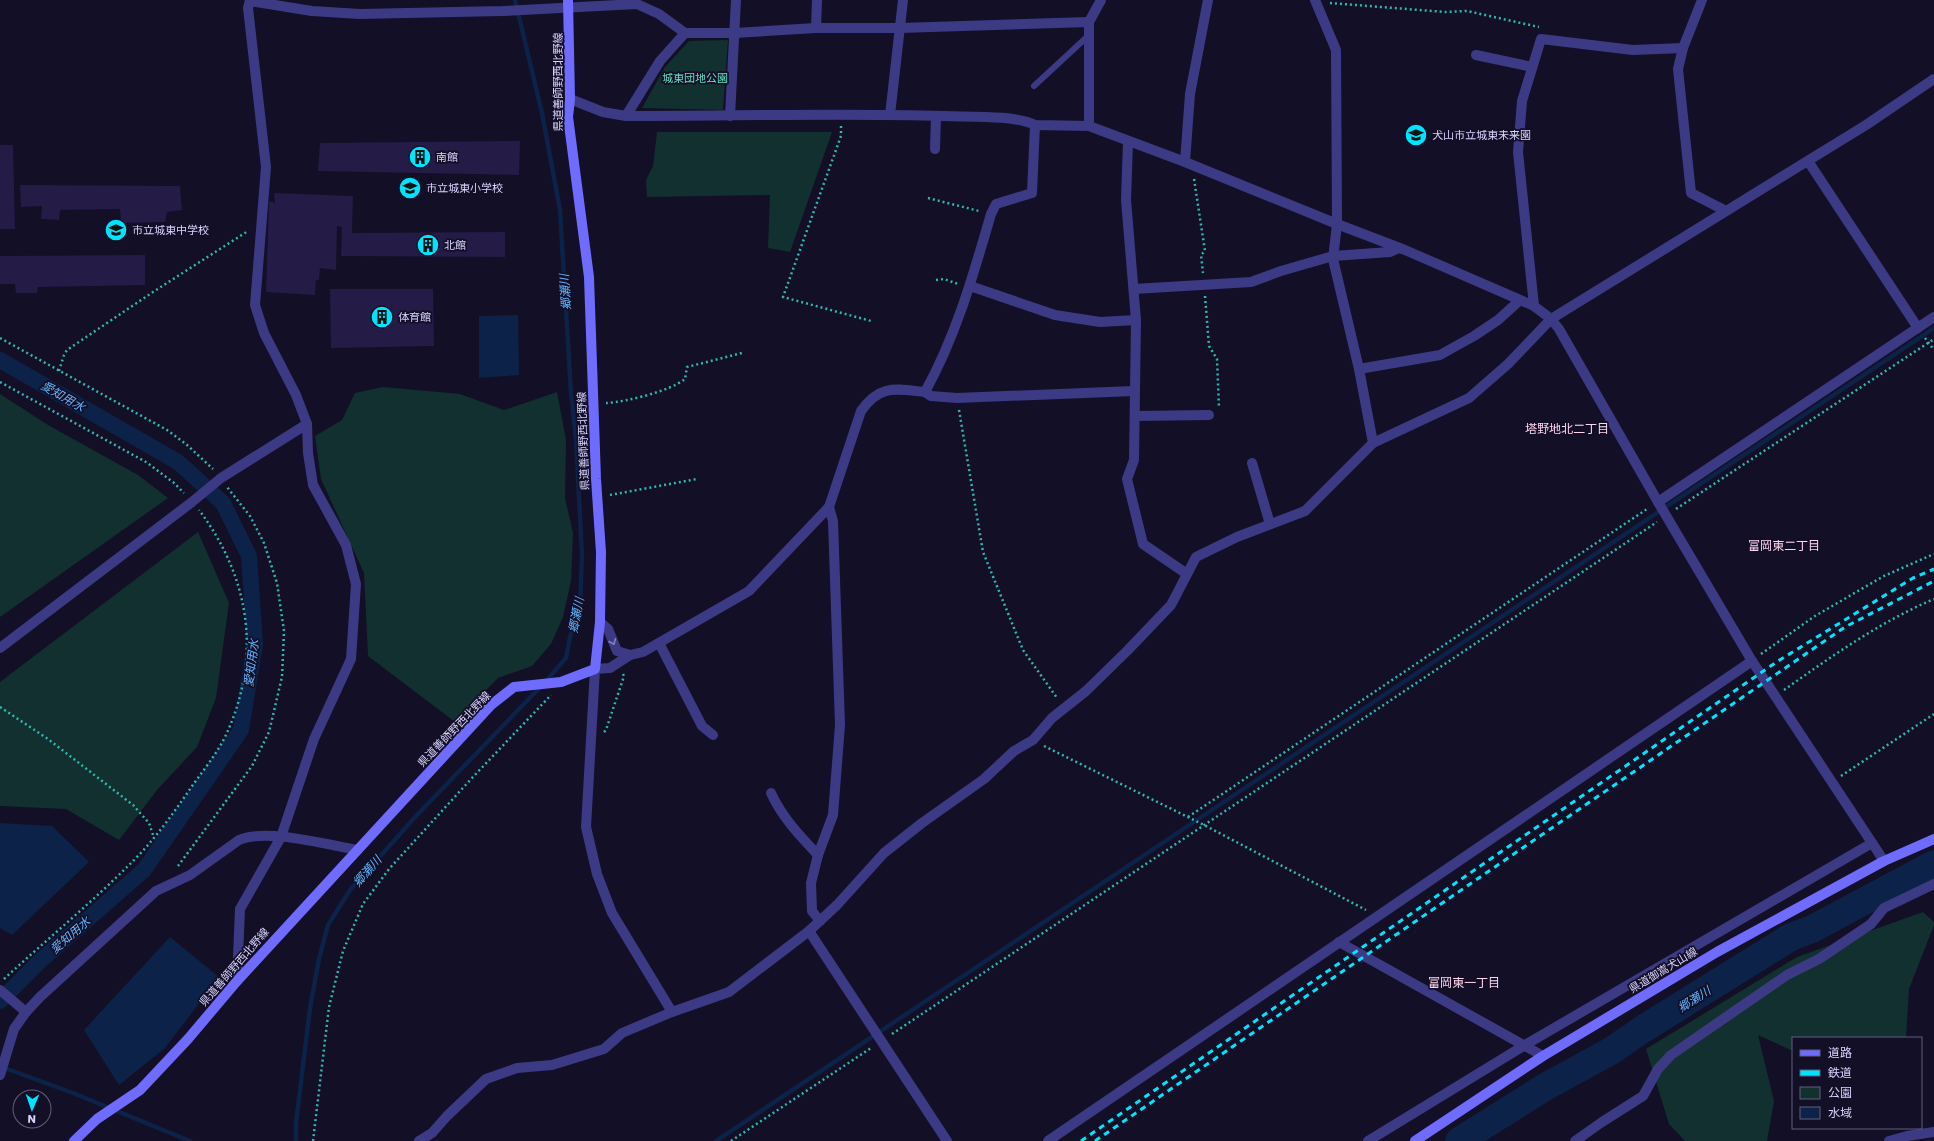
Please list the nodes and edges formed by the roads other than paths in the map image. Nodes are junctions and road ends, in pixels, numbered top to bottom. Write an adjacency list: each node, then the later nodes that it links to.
1 (736, 0): 14 (street)
2 (817, 0): 11 (street)
3 (903, 0): 12 (street)
4 (1101, 0): 10 (street)
5 (1208, 0): 31 (street)
6 (1702, 0): 16 (street)
7 (250, 1): 9 (street); 49 (street)
8 (1315, 1): 33 (street)
9 (569, 4): 13 (street); 21 (main road, 県道善師野西北野線)
10 (1089, 22): 12 (street); 15 (street)
11 (816, 28): 12 (street); 14 (street)
12 (900, 28): 22 (street)
13 (685, 33): 14 (street); 23 (street)
14 (736, 33): 24 (street)
15 (1088, 36): 20 (lane); 27 (street)
16 (1683, 48): 18 (street); 32 (street)
17 (1476, 55): 18 (street)
18 (1532, 67): 39 (street)
19 (1934, 79): 30 (street)
20 (1034, 86)
21 (570, 99): 23 (street); 56 (main road, 県道善師野西北野線)
22 (890, 115): 24 (street); 25 (street)
23 (626, 116): 24 (street)
24 (730, 116)
25 (936, 116): 26 (street); 29 (street)
26 (1034, 125): 27 (street); 36 (street)
27 (1089, 126): 28 (street)
28 (1128, 142): 31 (street); 37 (street)
29 (936, 149)
30 (1808, 161): 32 (street); 43 (street)
31 (1185, 162): 33 (street)
32 (1726, 211): 41 (street)
33 (1337, 224): 34 (street); 35 (street)
34 (1399, 248): 35 (street); 38 (street)
35 (1333, 256): 37 (street); 44 (street)
36 (970, 287): 42 (street); 46 (street)
37 (1134, 289): 42 (street)
38 (1519, 301): 39 (street); 44 (street)
39 (1534, 306): 41 (street)
40 (1934, 317): 43 (street)
41 (1551, 319): 50 (street); 52 (street)
42 (1136, 320): 45 (street)
43 (1918, 328): 52 (street)
44 (1358, 369): 50 (street)
45 (1134, 390): 46 (street); 48 (street)
46 (925, 392): 53 (street)
47 (1209, 415): 48 (street)
48 (1135, 416): 55 (street)
49 (307, 424): 58 (street); 64 (street)
50 (1373, 443): 54 (street)
51 (1252, 463): 54 (street)
52 (1658, 502): 60 (street)
53 (829, 506): 57 (street); 68 (street)
54 (1270, 524): 55 (street)
55 (1187, 574): 71 (street)
56 (600, 622): 59 (street, one-way to 59); 61 (main road, 県道善師野西北野線)
57 (660, 642): 59 (street); 62 (street)
58 (0, 648)
59 (630, 655): 61 (street)
60 (1752, 660): 66 (street); 73 (street)
61 (595, 669): 67 (main road, 県道善師野西北野線); 77 (street)
62 (713, 736)
63 (770, 793): 68 (street)
64 (281, 837): 67 (street); 74 (street); 76 (street)
65 (1934, 839): 69 (main road, 県道御嵩犬山線)
66 (1872, 843): 69 (street); 78 (street)
67 (358, 850): 74 (main road, 県道善師野西北野線)
68 (818, 855): 71 (street)
69 (1884, 860): 79 (main road, 県道御嵩犬山線)
70 (1934, 884): 88 (street)
71 (820, 921): 72 (street)
72 (809, 932): 77 (street); 84 (street)
73 (1339, 942): 78 (street); 85 (street)
74 (237, 981): 82 (main road, 県道善師野西北野線)
75 (0, 990): 76 (street)
76 (26, 1012): 80 (street)
77 (672, 1012): 83 (street)
78 (1525, 1046): 79 (street); 86 (street)
79 (1543, 1056): 87 (main road, 県道御嵩犬山線)
80 (0, 1075)
81 (1934, 1132): 89 (street)
82 (74, 1141)
83 (419, 1141)
84 (947, 1141)
85 (1048, 1141)
86 (1368, 1141)
87 (1415, 1141)
88 (1575, 1141)
89 (1888, 1141)

